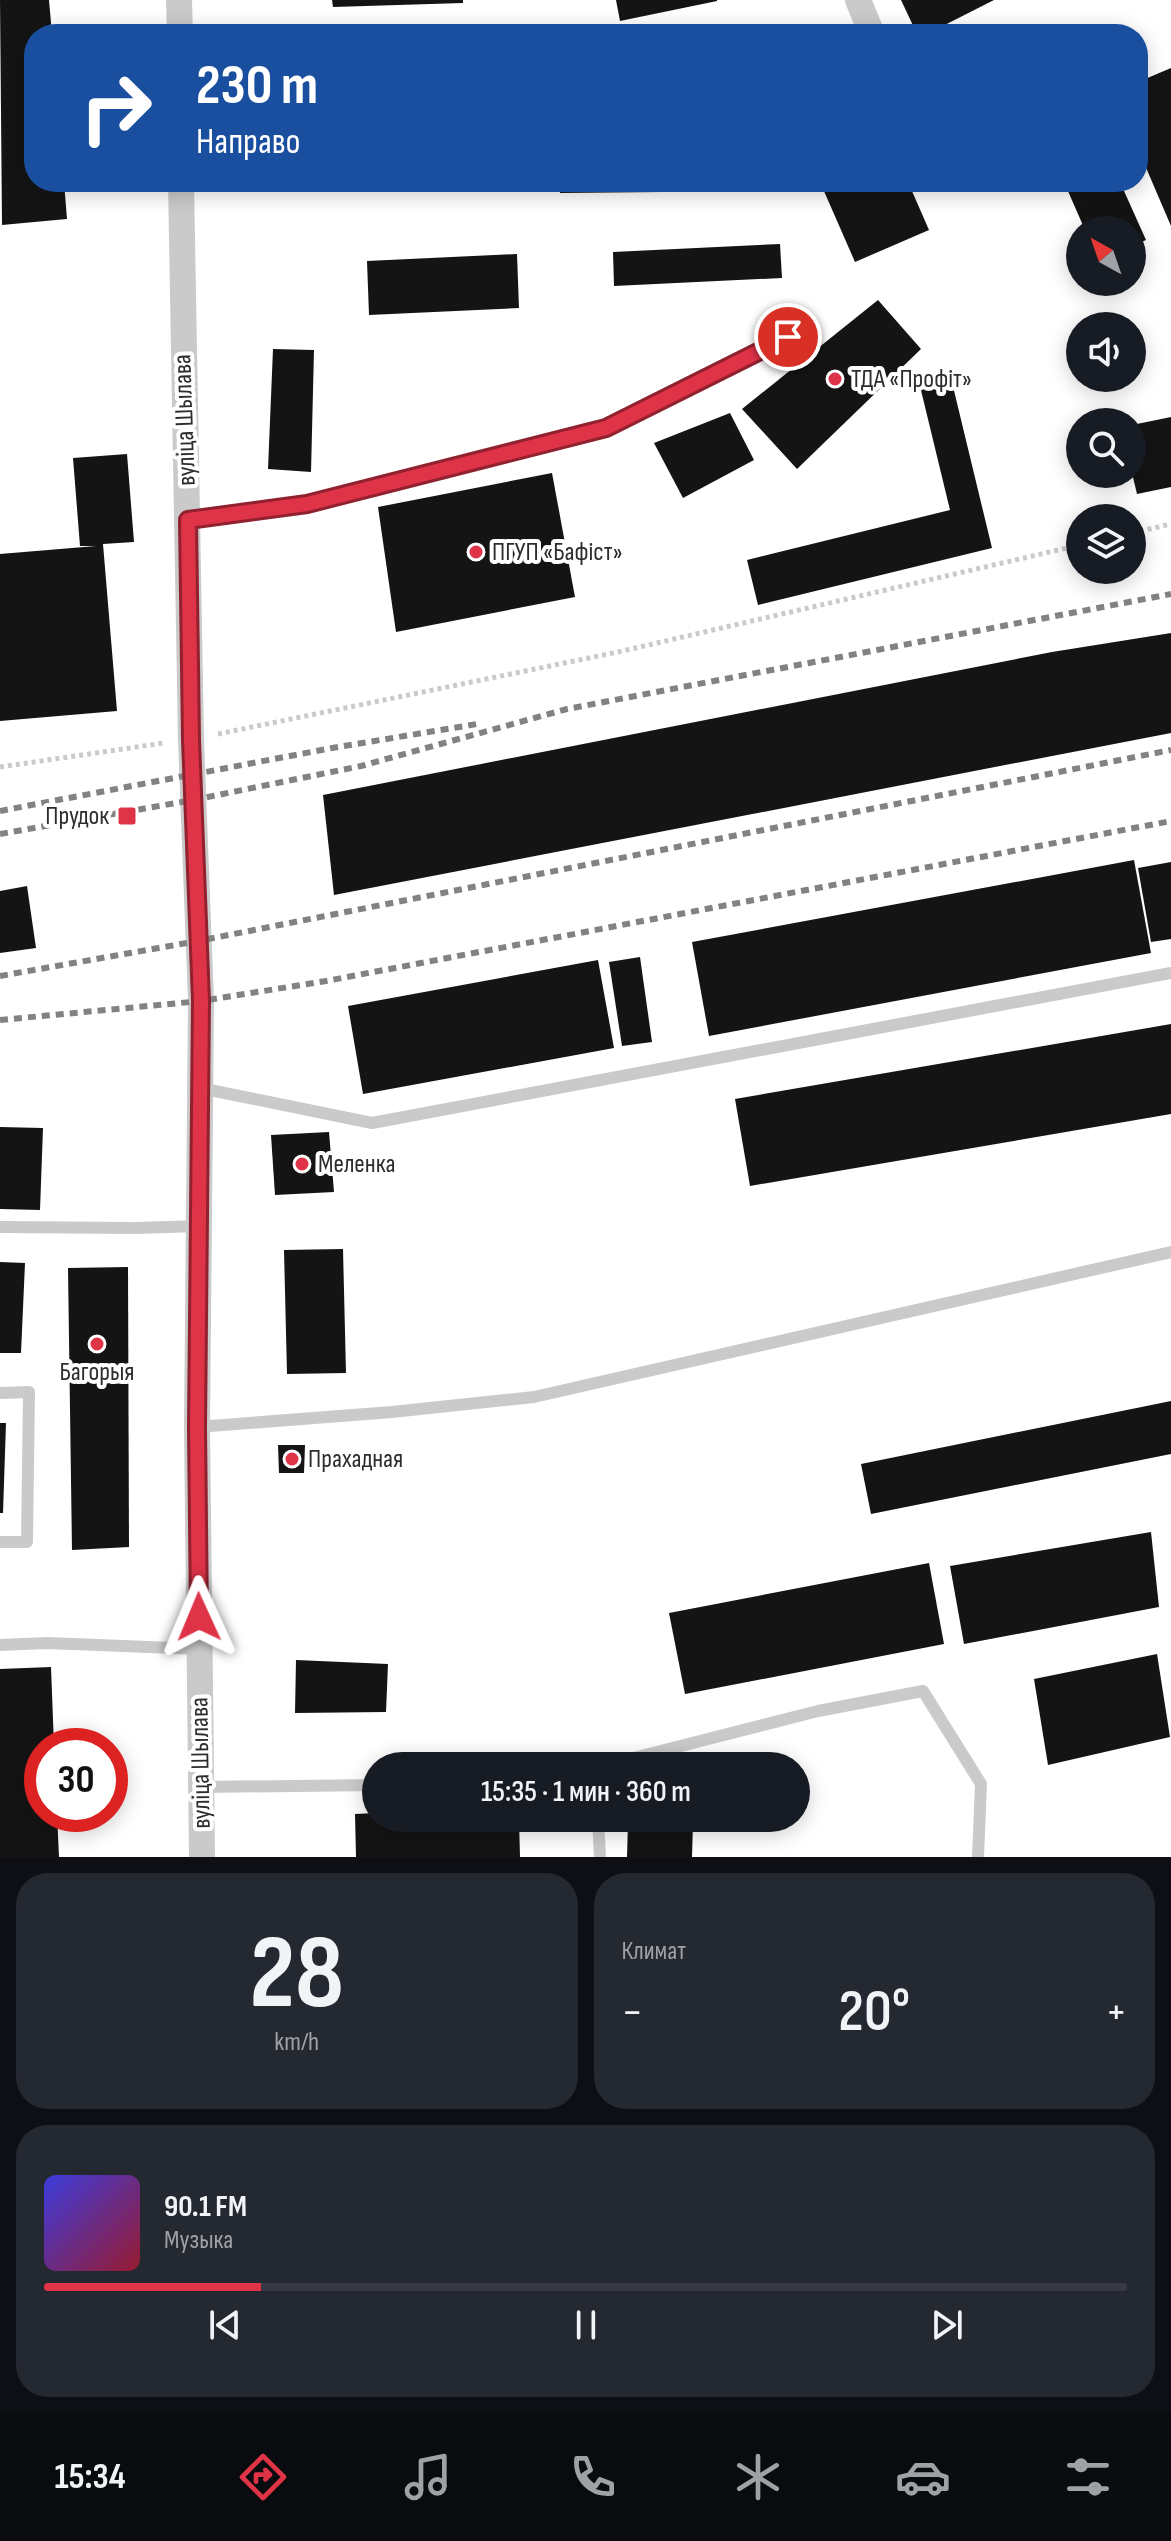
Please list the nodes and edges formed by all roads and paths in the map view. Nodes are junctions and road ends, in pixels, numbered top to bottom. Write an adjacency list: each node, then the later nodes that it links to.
1 (179, 0): 3 (street)
2 (858, 0): 4 (street)
3 (180, 24)
4 (868, 24)
5 (181, 192): 7 (street, вуліца Шылава)
6 (788, 337): 7 (lane)
7 (188, 520): 11 (street, вуліца Шылава)
8 (1171, 524): 9 (path)
9 (1146, 530)
10 (1066, 548): 11 (path)
11 (191, 740): 12 (path); 14 (street, вуліца Шылава)
12 (0, 767)
13 (1171, 973): 14 (lane)
14 (200, 1088): 15 (street, вуліца Шылава)
15 (199, 1226): 16 (lane); 19 (street, вуліца Шылава)
16 (0, 1227)
17 (1171, 1252): 19 (lane)
18 (0, 1393): 20 (lane)
19 (197, 1427): 22 (street, вуліца Шылава)
20 (0, 1542)
21 (0, 1645): 22 (lane)
22 (199, 1649): 25 (street, вуліца Шылава)
23 (657, 1752): 29 (lane)
24 (362, 1785): 25 (lane)
25 (201, 1787): 27 (street, вуліца Шылава)
26 (599, 1832): 28 (lane)
27 (202, 1857)
28 (600, 1857)
29 (978, 1857)

